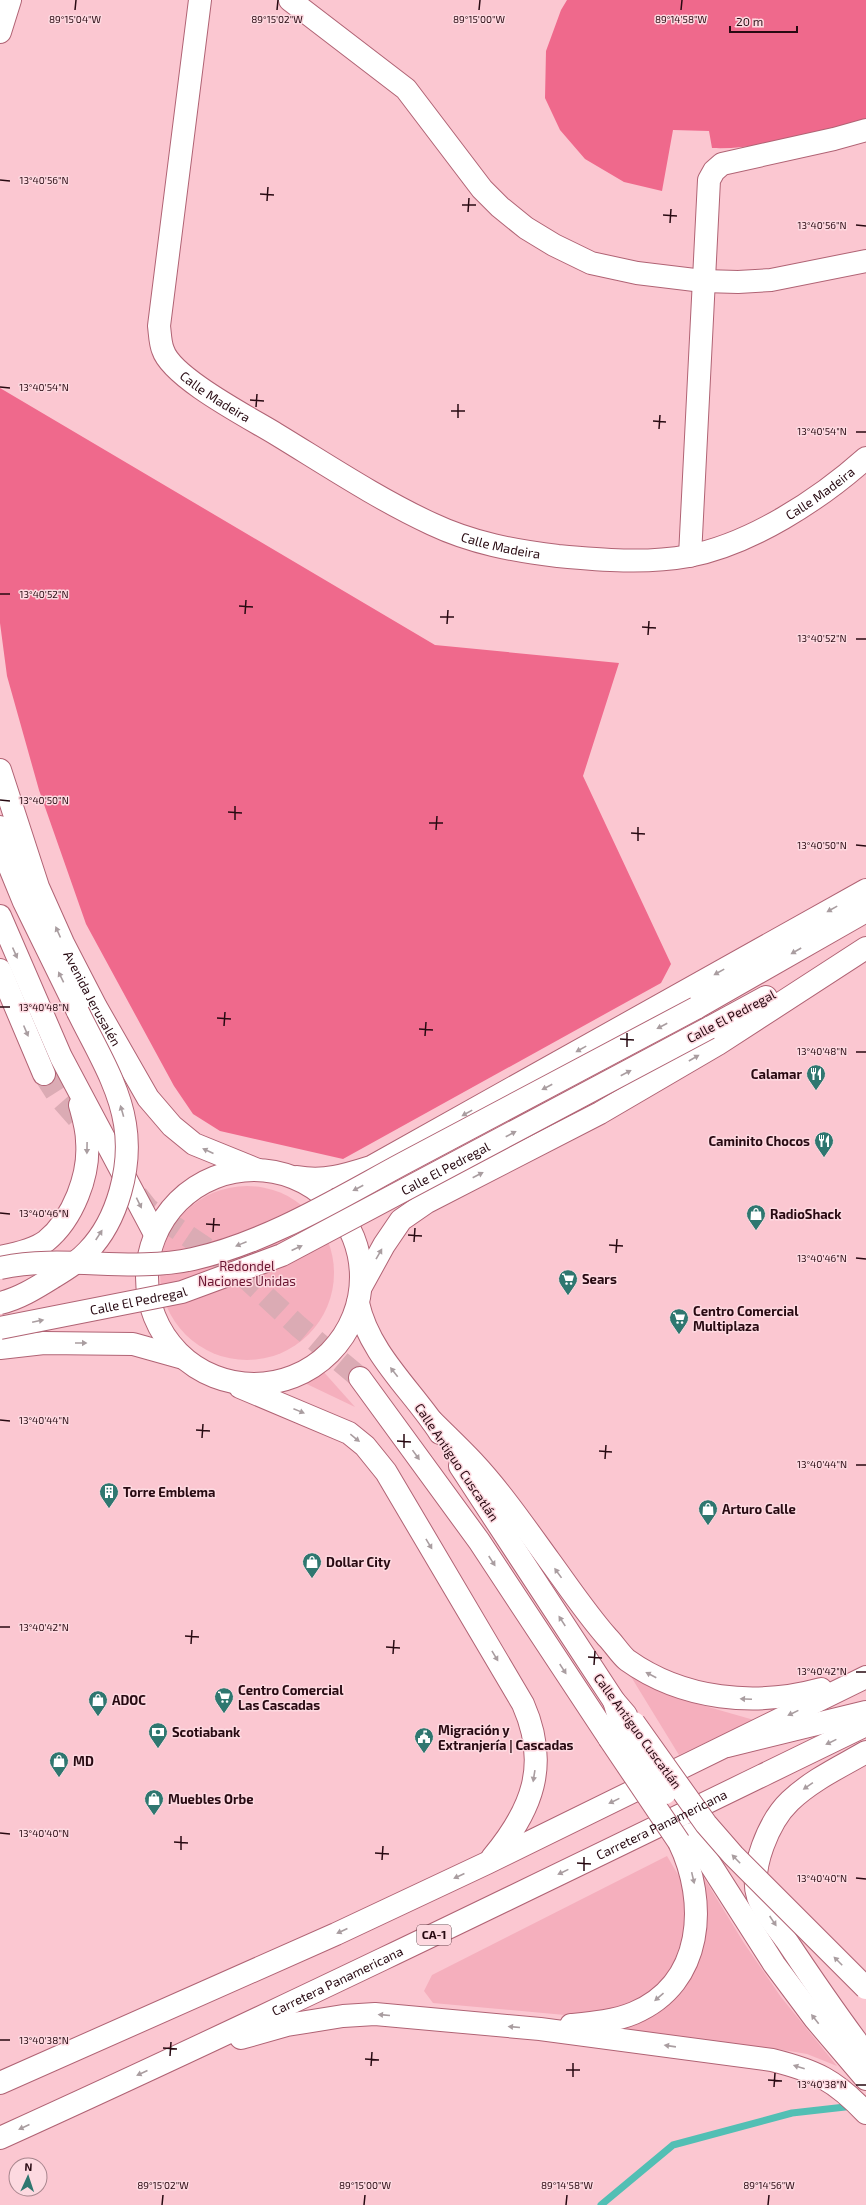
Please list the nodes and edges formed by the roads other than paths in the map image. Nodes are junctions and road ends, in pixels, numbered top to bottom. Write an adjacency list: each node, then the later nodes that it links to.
1 (10, 0): 4 (main road)
2 (200, 0): 9 (main road, Calle Madeira)
3 (290, 0): 7 (main road)
4 (0, 32)
5 (866, 130): 7 (main road)
6 (866, 261): 7 (main road)
7 (703, 281): 9 (main road)
8 (866, 458): 9 (main road, Calle Madeira)
9 (690, 556)
10 (0, 770): 20 (main road, Avenida Jerusalén, one-way to 10)
11 (0, 827): 28 (main road, one-way to 11, bridge)
12 (866, 890): 21 (main road, one-way to 21)
13 (866, 911): 26 (main road, Calle El Pedregal, one-way to 26, bridge)
14 (0, 916): 18 (main road, one-way to 18)
15 (866, 943): 29 (main road, Calle El Pedregal, one-way to 15, bridge)
16 (866, 948): 27 (main road, one-way to 16)
17 (0, 970): 19 (main road, one-way to 19)
18 (61, 1057): 22 (main road, one-way to 22); 23 (main road, one-way to 23)
19 (44, 1074)
20 (258, 1170): 21 (main road); 22 (main road)
21 (279, 1173): 27 (main road)
22 (155, 1234): 25 (main road)
23 (0, 1257)
24 (0, 1261): 25 (main road)
25 (147, 1261): 31 (main road)
26 (0, 1268)
27 (360, 1296): 32 (main road); 34 (main road, Calle Antiguo Cuscatlán, one-way to 27)
28 (0, 1303)
29 (0, 1328)
30 (0, 1348): 31 (main road, one-way to 31)
31 (183, 1358): 32 (main road)
32 (219, 1378): 42 (main road, one-way to 42)
33 (360, 1378): 38 (main road, one-way to 38)
34 (432, 1422): 35 (main road, one-way to 34); 38 (main road, Calle Antiguo Cuscatlán, one-way to 34)
35 (866, 1677): 39 (main road, one-way to 39)
36 (866, 1712): 39 (main road)
37 (866, 1726): 45 (main road, Carretera Panamericana / CA-1, one-way to 45)
38 (622, 1730): 41 (main road, bridge); 43 (main road, Calle Antiguo Cuscatlán, one-way to 38, bridge)
39 (727, 1746): 42 (main road, one-way to 42)
40 (866, 1752): 46 (main road, one-way to 46)
41 (685, 1838): 44 (main road, one-way to 44); 46 (main road, one-way to 41)
42 (487, 1863): 47 (main road, one-way to 47)
43 (866, 1988)
44 (540, 2029): 45 (main road, one-way to 45); 48 (main road, one-way to 44)
45 (162, 2065): 49 (main road, Carretera Panamericana / CA-1, one-way to 49)
46 (864, 2068)
47 (0, 2083)
48 (866, 2113)
49 (0, 2138)

